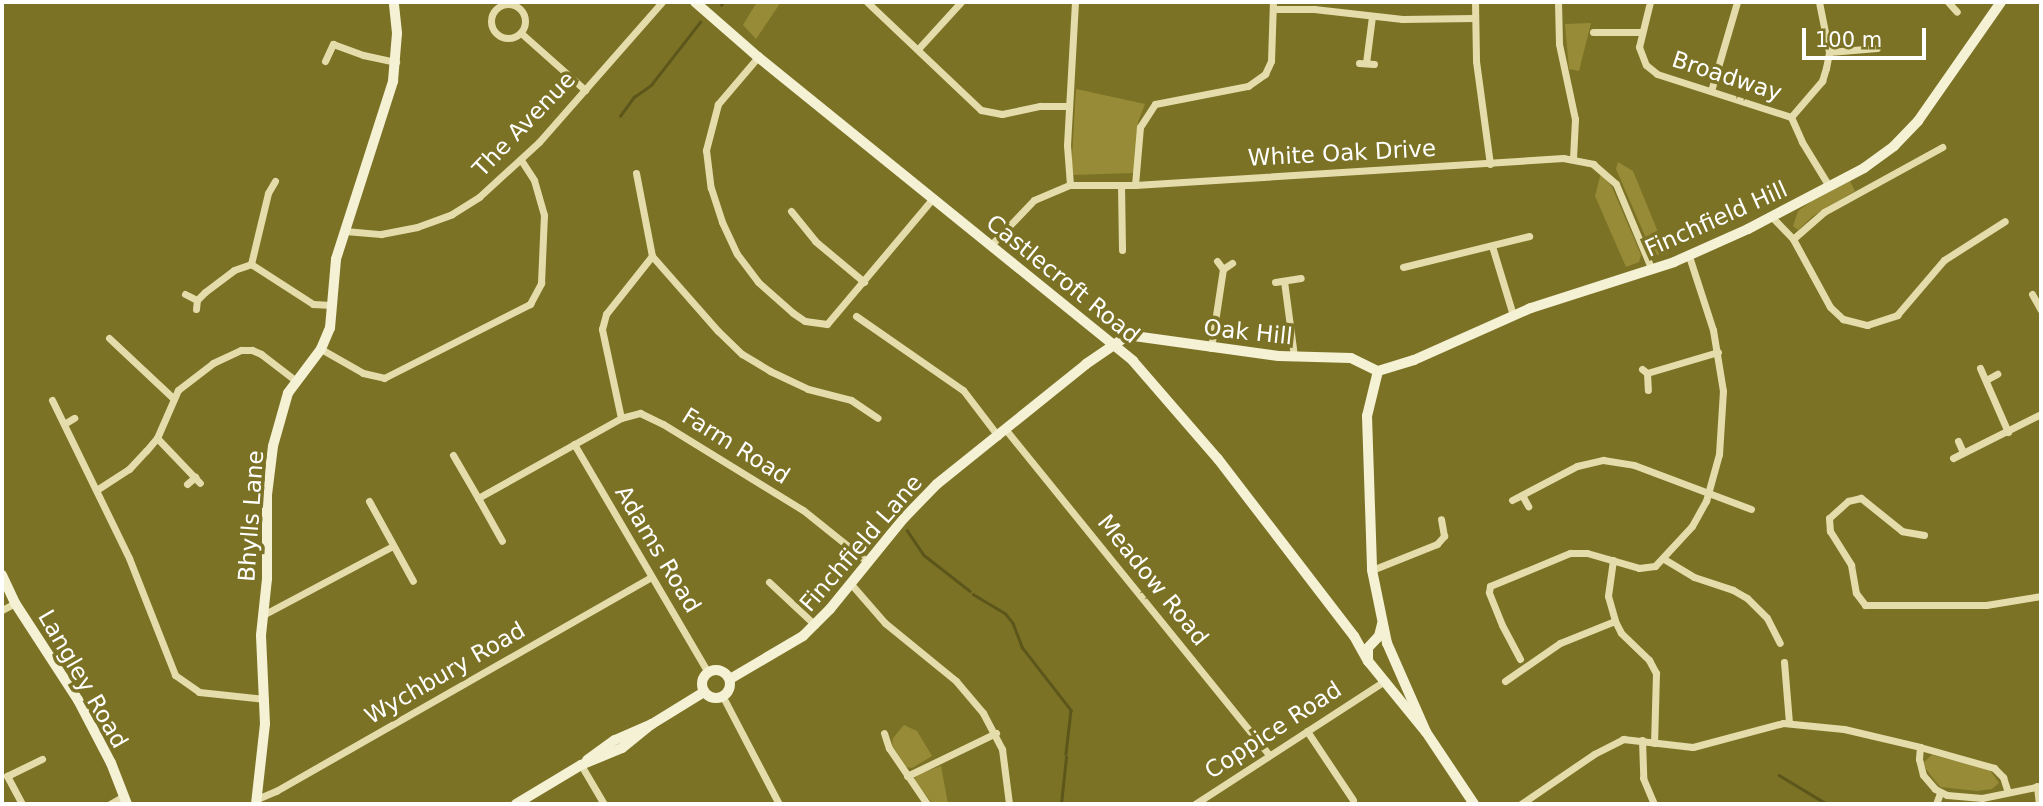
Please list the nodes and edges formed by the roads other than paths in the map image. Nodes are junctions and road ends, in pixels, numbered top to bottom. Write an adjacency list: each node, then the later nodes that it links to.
1 (394, 2): 26 (street, Bhylls Lane)
2 (662, 2): 28 (street, The Avenue)
3 (695, 2): 24 (street, Castlecroft Road)
4 (867, 2): 21 (street)
5 (961, 2): 21 (street)
6 (1075, 2): 30 (street)
7 (1475, 2): 17 (street)
8 (1558, 2): 33 (street)
9 (1650, 2): 19 (street, Broadway)
10 (1737, 2): 29 (street)
11 (1819, 2): 23 (street, Broadway)
12 (1948, 2): 15 (street)
13 (2001, 2): 41 (street, Finchfield Hill)
14 (1273, 5): 16 (street); 40 (street)
15 (1957, 12)
16 (1371, 16): 17 (street); 27 (street)
17 (1474, 18): 35 (street)
18 (1592, 32): 19 (street)
19 (1641, 32): 29 (street, Broadway)
20 (521, 33): 20 (street); 28 (street)
21 (919, 48): 30 (street)
22 (1877, 48): 23 (street)
23 (1829, 52): 31 (street, Broadway)
24 (758, 57): 44 (street, Castlecroft Road); 63 (street)
25 (325, 61): 26 (street)
26 (396, 62): 48 (street, Bhylls Lane)
27 (1366, 63)
28 (585, 90): 34 (street, The Avenue)
29 (1711, 91): 31 (street, Broadway)
30 (1069, 106): 38 (street)
31 (1791, 117): 41 (street, Broadway)
32 (1942, 147): 50 (street, Finchfield Hill)
33 (1573, 159): 35 (street, White Oak Drive); 61 (street, White Oak Drive)
34 (521, 160): 48 (street, The Avenue); 73 (street)
35 (1490, 164): 40 (street, White Oak Drive)
36 (636, 173): 54 (street)
37 (275, 181): 42 (street)
38 (1070, 185): 39 (street, White Oak Drive); 51 (street, White Oak Drive)
39 (1121, 185): 40 (street, White Oak Drive); 53 (street)
40 (1135, 185)
41 (1829, 186): 46 (street, Finchfield Hill)
42 (271, 189): 43 (street); 58 (street)
43 (280, 192)
44 (933, 198): 51 (street, Castlecroft Road); 63 (street)
45 (791, 211): 63 (street)
46 (1772, 217): 50 (street); 55 (street, Finchfield Hill)
47 (2006, 221): 50 (street)
48 (345, 231): 66 (street, Bhylls Lane)
49 (1530, 236): 52 (street)
50 (1793, 239)
51 (991, 245): 71 (street, Castlecroft Road)
52 (1492, 246): 59 (street); 68 (street)
53 (1122, 250)
54 (652, 256): 86 (street); 87 (street)
55 (1689, 256): 61 (street, Finchfield Hill); 74 (street)
56 (1217, 261): 60 (street)
57 (1232, 263): 60 (street)
58 (251, 264): 64 (street); 66 (street)
59 (1403, 267)
60 (1223, 269): 72 (street)
61 (1652, 271): 68 (street, Finchfield Hill)
62 (1301, 278): 75 (street)
63 (864, 282)
64 (185, 294)
65 (2032, 294): 67 (street)
66 (331, 305): 73 (street, Bhylls Lane)
67 (2041, 310)
68 (1513, 315): 77 (street, Finchfield Hill)
69 (856, 316): 90 (street, Meadow Road)
70 (109, 338): 82 (street)
71 (1115, 347): 72 (street, Oak Hill); 90 (street, Finchfield Lane); 126 (street, Castlecroft Road)
72 (1211, 348): 75 (street, Oak Hill)
73 (321, 349): 80 (street, Bhylls Lane)
74 (1717, 352): 81 (street); 99 (street)
75 (1294, 356): 77 (street, Oak Hill)
76 (1980, 368): 79 (street)
77 (1378, 371): 113 (street)
78 (1997, 374): 79 (street)
79 (1986, 380): 89 (street)
80 (296, 381): 82 (street); 122 (street, Bhylls Lane)
81 (1648, 390)
82 (174, 399): 91 (street)
83 (52, 400): 88 (street)
84 (2041, 414): 89 (street)
85 (74, 418): 88 (street)
86 (621, 418): 93 (street); 112 (street, Farm Road)
87 (878, 418)
88 (64, 424): 98 (street)
89 (2008, 432): 94 (street)
90 (1002, 433): 112 (street, Finchfield Lane); 149 (street, Meadow Road)
91 (157, 438): 97 (street); 98 (street)
92 (1958, 442): 94 (street)
93 (574, 444): 101 (street); 115 (street, Adams Road)
94 (1963, 452): 96 (street)
95 (453, 455): 101 (street)
96 (1953, 458)
97 (187, 484)
98 (97, 489): 140 (street)
99 (1710, 492): 100 (street); 105 (street); 110 (street)
100 (1522, 495): 102 (street); 104 (street)
101 (478, 498): 108 (street)
102 (1513, 500)
103 (369, 501): 109 (street)
104 (1528, 506)
105 (1751, 509)
106 (1441, 519): 113 (street)
107 (1924, 535): 119 (street)
108 (502, 541)
109 (393, 546): 116 (street); 122 (street)
110 (1664, 559): 111 (street); 129 (street)
111 (1613, 561): 123 (street); 130 (street)
112 (868, 562): 118 (street, Finchfield Lane)
113 (1372, 570): 124 (street)
114 (2, 575): 120 (street, Langley Road)
115 (651, 577): 134 (street, Adams Road); 158 (street, Wychbury Road)
116 (413, 581)
117 (769, 582): 125 (street)
118 (851, 584): 125 (street, Finchfield Lane); 145 (street)
119 (2041, 596)
120 (15, 603): 121 (street); 156 (street, Langley Road)
121 (2, 610)
122 (263, 615): 140 (street, Bhylls Lane)
123 (1615, 621): 137 (street); 147 (street)
124 (1382, 623): 127 (street); 128 (street)
125 (815, 625): 136 (street, Finchfield Lane)
126 (1354, 636): 127 (street); 131 (street, Castlecroft Road)
127 (1374, 641): 128 (street); 131 (street)
128 (1387, 643): 133 (street)
129 (1780, 643)
130 (1520, 659)
131 (1368, 661): 135 (street, Castlecroft Road)
132 (1783, 662): 141 (street)
133 (1398, 668): 135 (street); 143 (street)
134 (708, 673): 136 (street); 138 (street)
135 (1379, 678): 142 (street, Coppice Road); 143 (street, Castlecroft Road)
136 (730, 679): 139 (street)
137 (1505, 681)
138 (704, 692): 139 (street); 151 (street)
139 (723, 697): 163 (street)
140 (265, 699): 158 (street, Bhylls Lane)
141 (1789, 723): 147 (street); 148 (street)
142 (1307, 731): 149 (street, Coppice Road); 157 (street)
143 (1426, 732): 167 (street)
144 (884, 733): 152 (street)
145 (996, 733): 152 (street); 165 (street)
146 (1642, 740): 147 (street); 168 (street); 169 (street)
147 (1654, 743)
148 (1920, 747): 154 (street); 155 (street)
149 (1269, 755): 166 (street, Coppice Road)
150 (42, 759): 159 (street)
151 (581, 765): 161 (street); 162 (street)
152 (906, 776): 164 (street)
153 (2039, 786): 154 (street); 171 (street)
154 (2008, 792): 155 (street)
155 (1940, 793): 170 (street)
156 (126, 800): 160 (street)
157 (1353, 800)
158 (256, 801)
159 (22, 804)
160 (110, 804)
161 (516, 804)
162 (604, 804)
163 (779, 804)
164 (928, 804)
165 (1009, 804)
166 (1195, 804)
167 (1474, 804)
168 (1521, 804)
169 (1654, 804)
170 (1936, 804)
171 (2039, 804)

